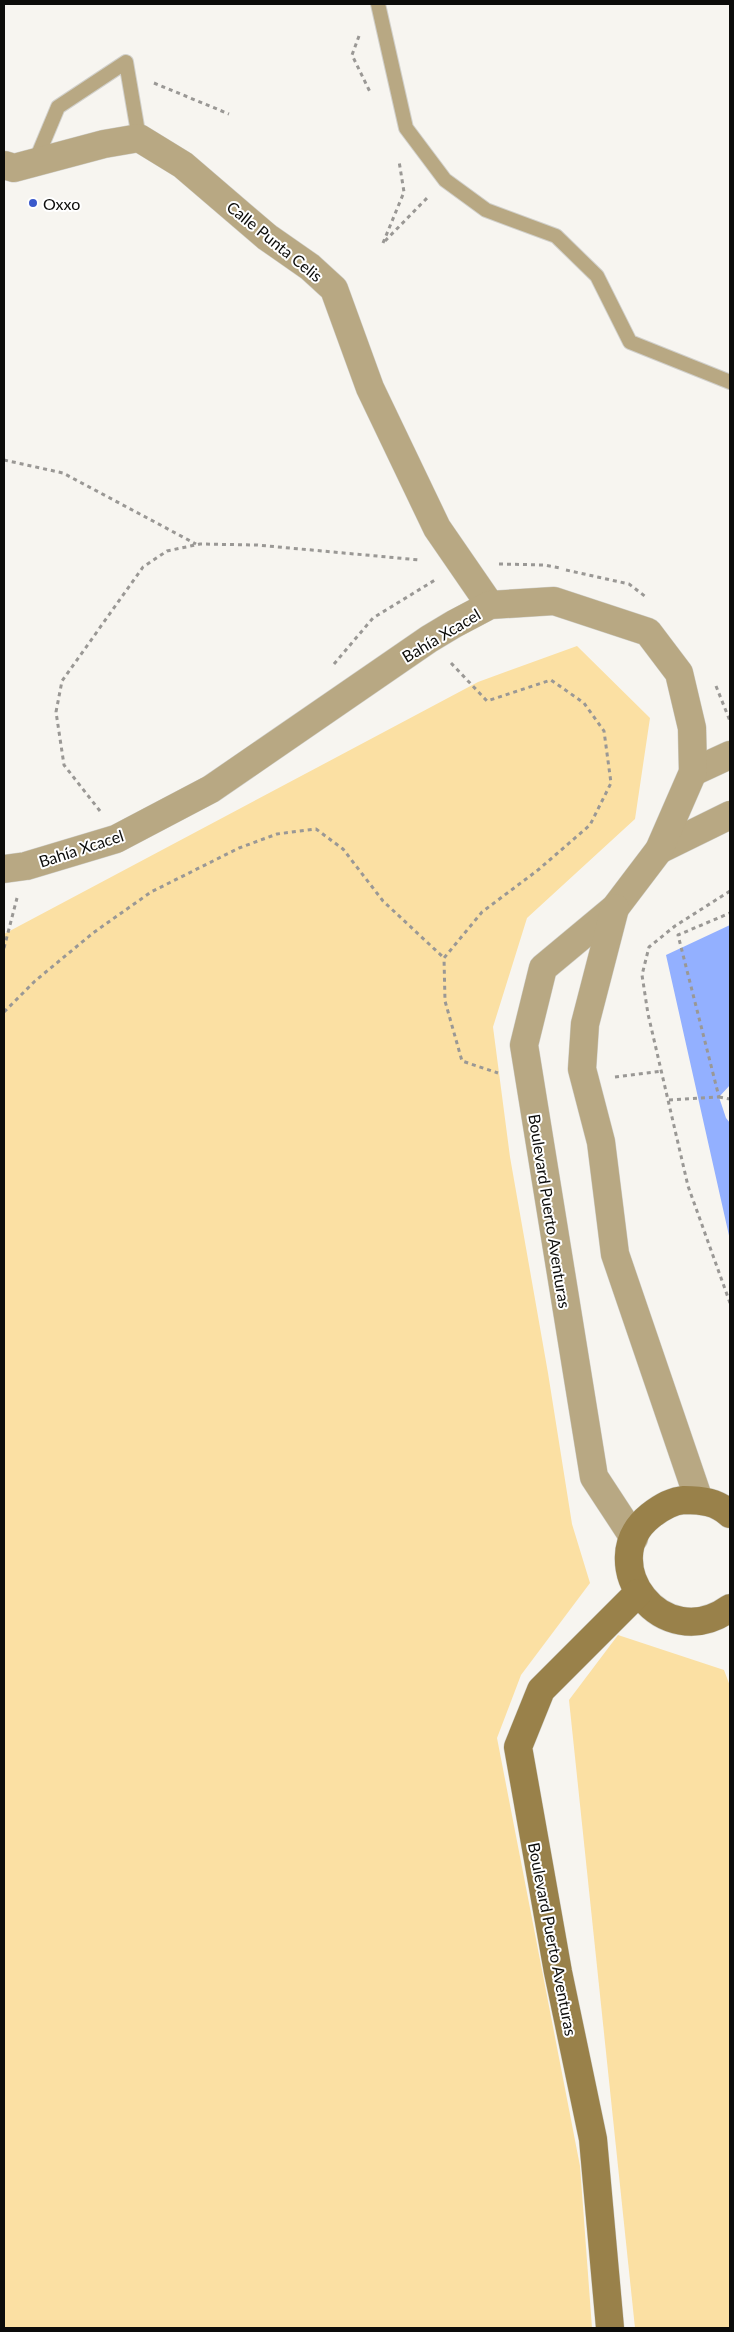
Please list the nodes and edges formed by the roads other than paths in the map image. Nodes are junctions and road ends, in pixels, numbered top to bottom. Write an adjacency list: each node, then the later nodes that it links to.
1 (378, 4): 5 (lane)
2 (139, 138): 3 (street); 3 (lane); 6 (street, Calle Punta Celis)
3 (35, 162): 4 (street)
4 (4, 165)
5 (730, 382)
6 (490, 605): 8 (street, Bahía Xcacel); 11 (street, Bahía Xcacel)
7 (730, 755): 8 (street)
8 (693, 772): 10 (street, Bahía Xcacel)
9 (730, 815): 10 (street)
10 (659, 850): 12 (street, Bahía Xcacel)
11 (15, 868)
12 (615, 908): 13 (street); 15 (street, Boulevard Puerto Aventuras)
13 (699, 1500): 14 (street); 15 (street)
14 (729, 1510)
15 (634, 1538): 16 (street)
16 (638, 1593): 17 (street); 18 (street, Boulevard Puerto Aventuras)
17 (730, 1608)
18 (610, 2328)

